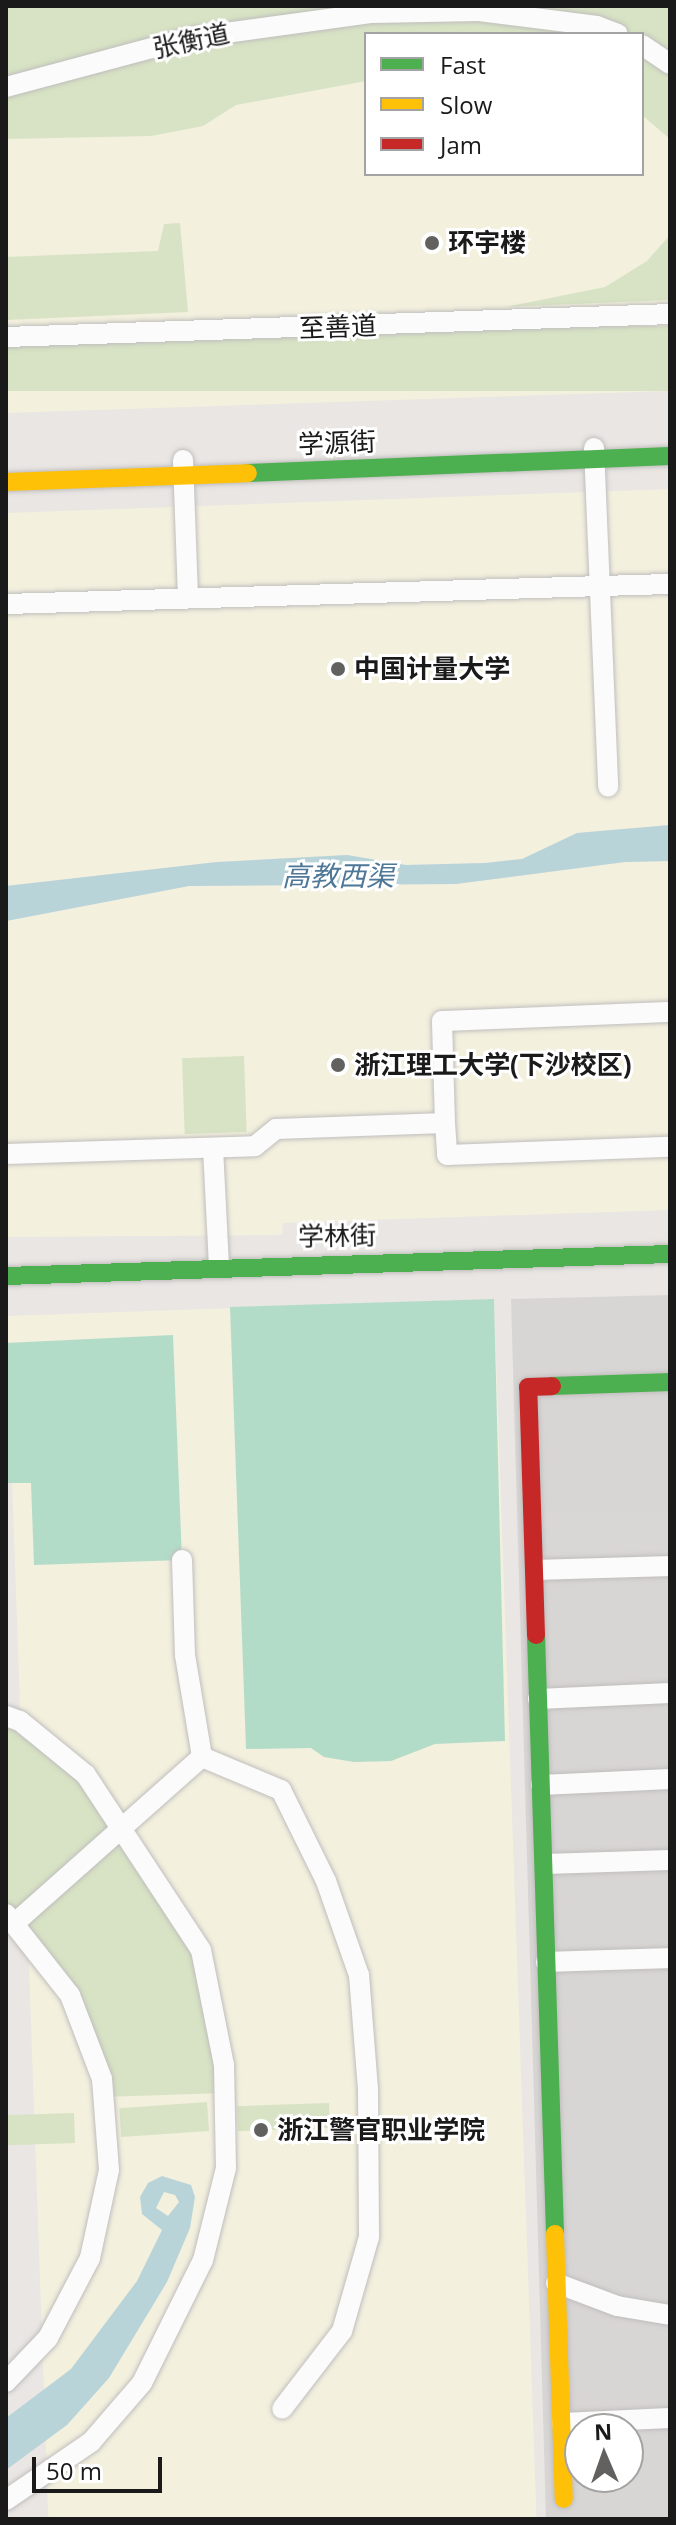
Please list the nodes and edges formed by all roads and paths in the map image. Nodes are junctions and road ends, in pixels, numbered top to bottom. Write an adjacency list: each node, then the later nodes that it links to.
1 (611, 32): 4 (street, 张衡道)
2 (644, 46): 3 (street)
3 (670, 64)
4 (6, 87)
5 (670, 314): 6 (street, 至善道)
6 (6, 337)
7 (670, 446): 8 (main road, 学源街)
8 (594, 453): 9 (main road, 学源街); 11 (main road, 学源街); 14 (street)
9 (670, 456)
10 (6, 464): 11 (main road, 学源街)
11 (184, 467): 12 (main road, 学源街); 15 (street)
12 (6, 482)
13 (670, 584): 14 (street)
14 (599, 587): 15 (street); 17 (street)
15 (188, 598): 16 (street)
16 (6, 604)
17 (608, 787)
18 (670, 1012): 19 (street)
19 (445, 1123): 20 (street); 21 (street)
20 (670, 1147)
21 (213, 1148): 22 (street); 24 (street)
22 (6, 1154)
23 (670, 1254): 24 (main road, 学林街)
24 (219, 1265): 25 (main road, 学林街)
25 (6, 1276)
26 (670, 1382): 29 (main road)
27 (182, 1560): 33 (street)
28 (670, 1566): 29 (street)
29 (535, 1570): 31 (main road)
30 (670, 1693): 31 (street)
31 (538, 1699): 35 (main road)
32 (6, 1716): 36 (street)
33 (202, 1757): 36 (street); 45 (street)
34 (670, 1779): 35 (street)
35 (541, 1785): 38 (main road)
36 (123, 1827): 39 (street); 49 (street)
37 (670, 1860): 38 (street)
38 (545, 1864): 41 (main road)
39 (11, 1918): 44 (street)
40 (670, 1958): 41 (street)
41 (546, 1962): 42 (main road)
42 (556, 2283): 43 (street); 47 (main road)
43 (670, 2315)
44 (6, 2382)
45 (282, 2409)
46 (670, 2418): 47 (street)
47 (562, 2423): 48 (main road)
48 (564, 2499)
49 (6, 2500)

